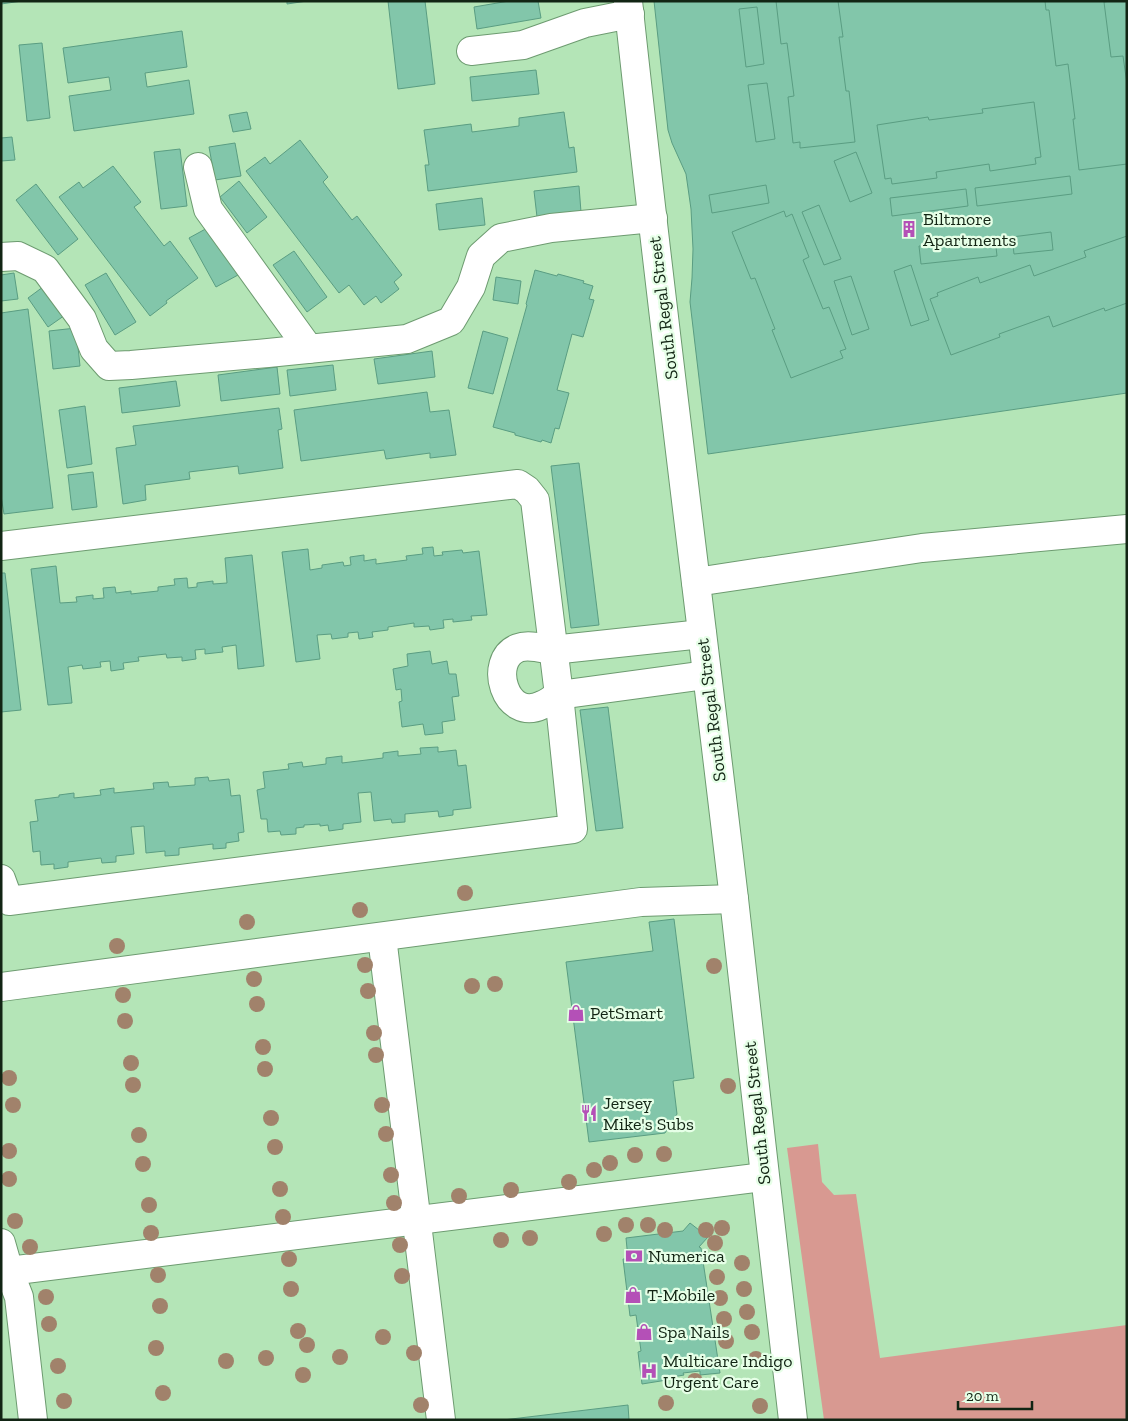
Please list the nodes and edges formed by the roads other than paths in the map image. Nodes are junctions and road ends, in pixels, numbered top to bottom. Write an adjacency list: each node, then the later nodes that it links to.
1 (629, 8): 2 (main road); 4 (main road, South Regal Street)
2 (471, 51)
3 (198, 167): 6 (main road)
4 (653, 218): 6 (main road); 9 (main road, South Regal Street)
5 (1, 257): 6 (main road)
6 (309, 349)
7 (1127, 529): 9 (main road)
8 (1, 546): 11 (main road)
9 (696, 582): 10 (main road, South Regal Street)
10 (702, 634): 11 (main road); 12 (main road, South Regal Street)
11 (552, 650): 13 (main road); 13 (main road)
12 (706, 675): 13 (main road); 15 (main road, South Regal Street)
13 (559, 695): 14 (main road)
14 (1, 879)
15 (734, 899): 16 (main road); 18 (main road, South Regal Street)
16 (382, 937): 17 (main road); 19 (main road)
17 (1, 987)
18 (764, 1177): 19 (main road); 24 (main road, South Regal Street)
19 (417, 1221): 21 (main road); 23 (main road)
20 (1, 1243): 21 (main road)
21 (8, 1271): 22 (main road)
22 (33, 1420)
23 (441, 1420)
24 (793, 1420)

